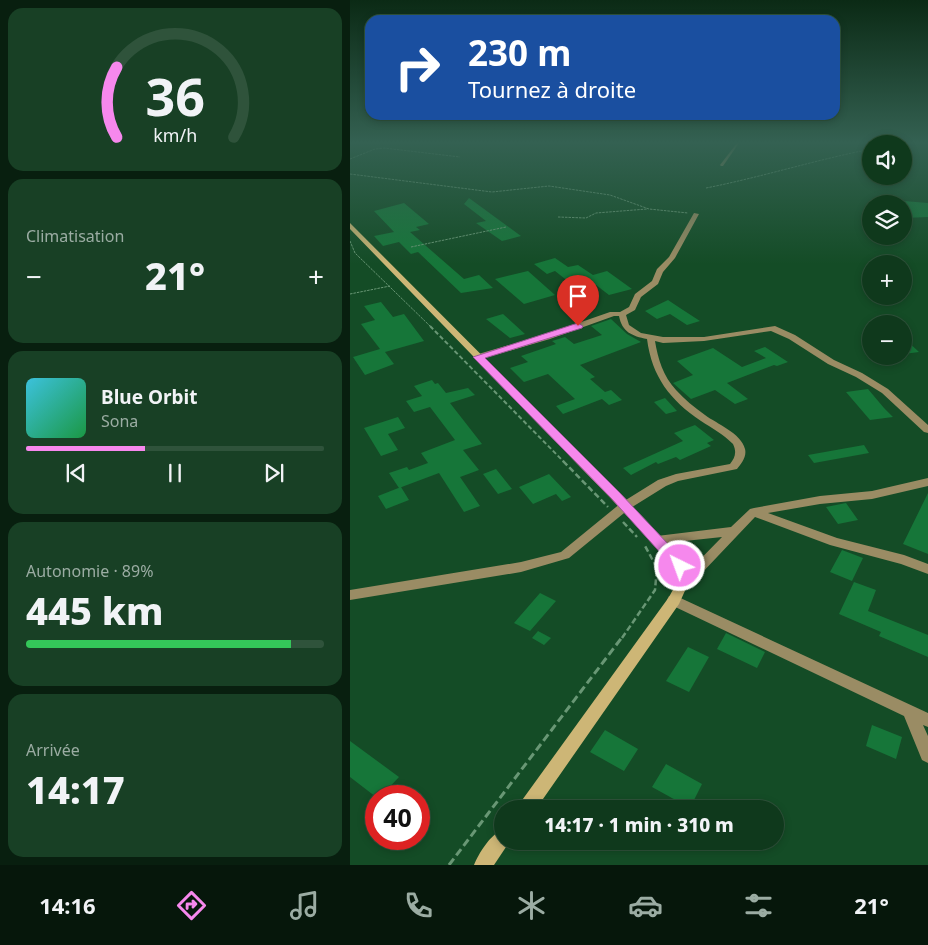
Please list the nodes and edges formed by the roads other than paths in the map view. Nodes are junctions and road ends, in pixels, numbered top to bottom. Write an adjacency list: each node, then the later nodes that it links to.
1 (696, 214): 3 (street)
2 (350, 225): 5 (street)
3 (622, 314): 4 (street); 5 (street)
4 (651, 339): 6 (street); 8 (street)
5 (478, 357): 8 (street)
6 (928, 430)
7 (928, 482): 9 (street)
8 (620, 510): 11 (street); 14 (street)
9 (754, 512): 10 (street); 12 (street)
10 (734, 531): 11 (street); 13 (street)
11 (657, 540): 13 (street)
12 (928, 569)
13 (682, 584): 15 (street)
14 (350, 594)
15 (674, 600): 16 (street); 19 (street)
16 (911, 714): 17 (street); 18 (street)
17 (928, 720)
18 (928, 755)
19 (532, 800)
20 (494, 850): 21 (street)
21 (483, 865)

